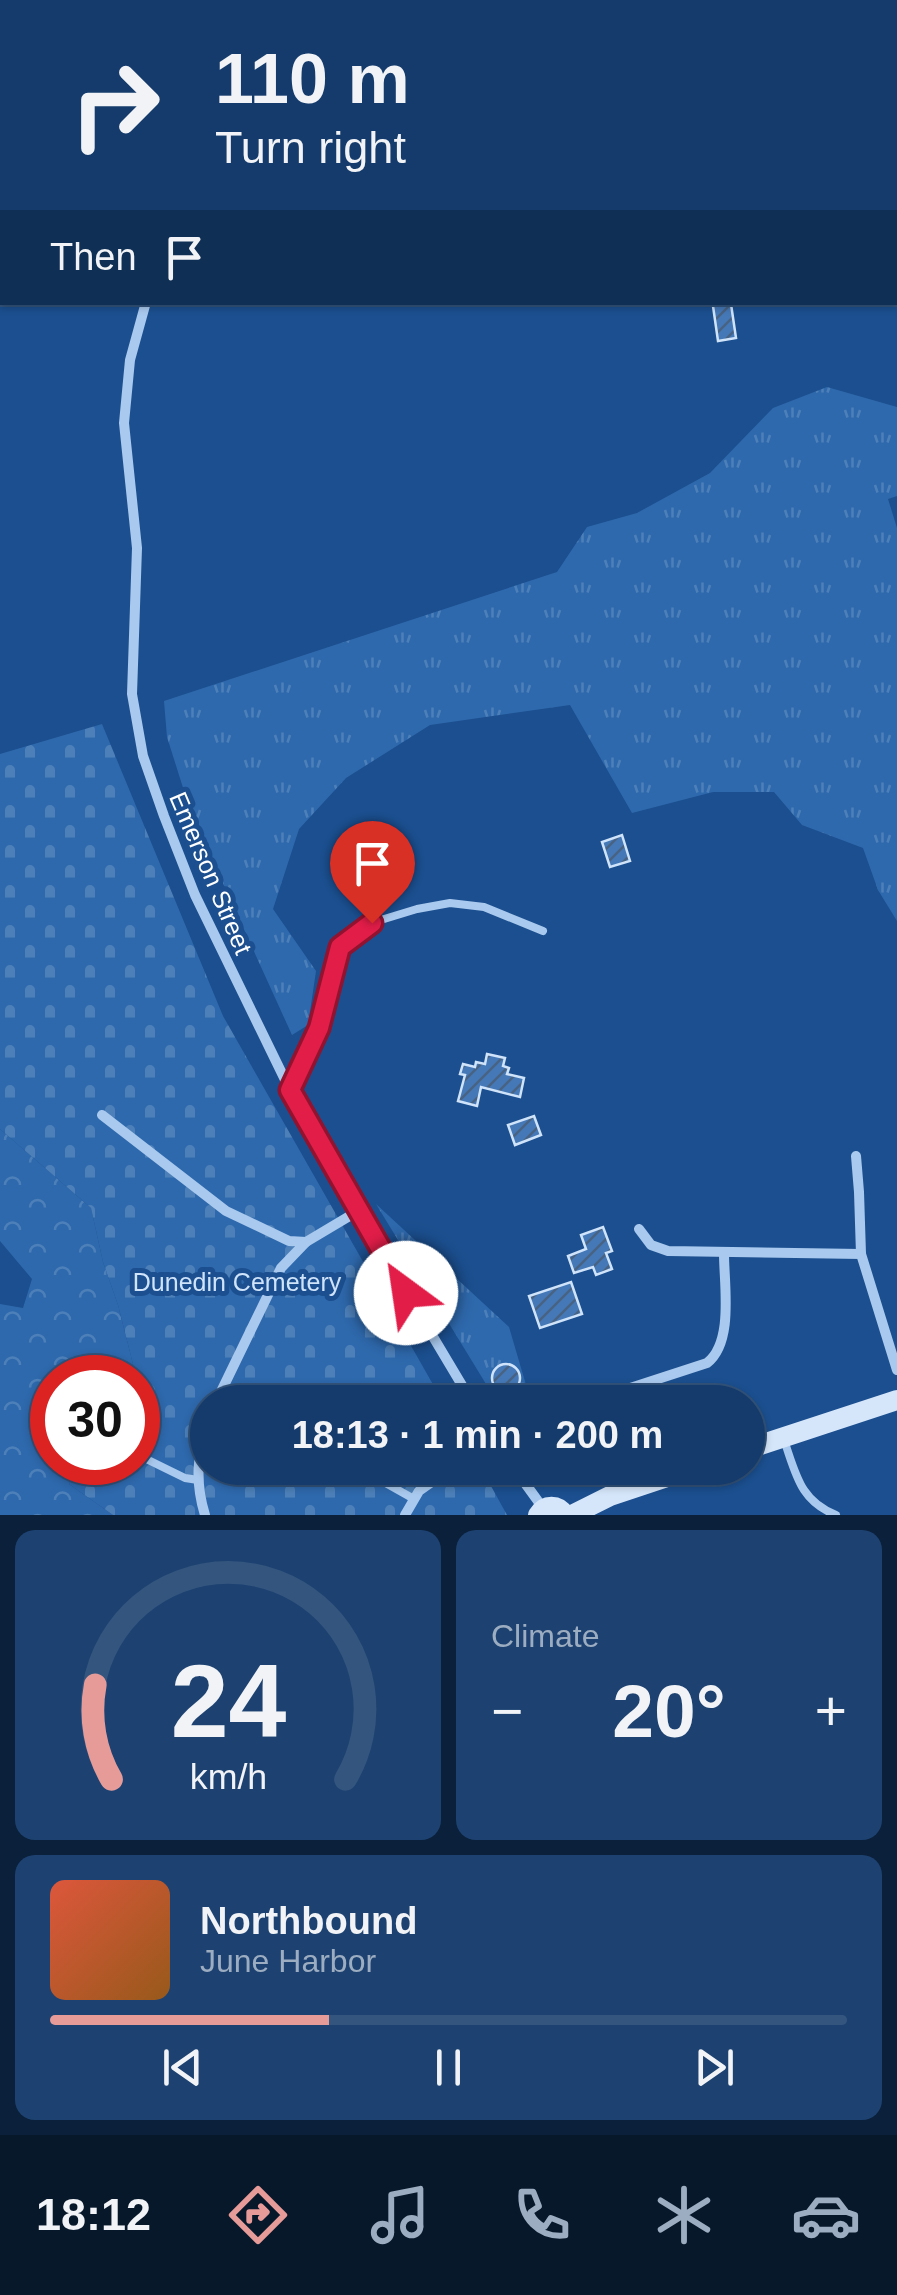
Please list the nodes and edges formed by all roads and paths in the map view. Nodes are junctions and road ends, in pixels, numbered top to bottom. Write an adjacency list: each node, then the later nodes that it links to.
1 (145, 305): 3 (street, Emerson Street)
2 (543, 932): 3 (lane)
3 (290, 1090): 6 (street, Emerson Street)
4 (102, 1116): 8 (street)
5 (856, 1156): 10 (street)
6 (358, 1211): 8 (street); 13 (street, Emerson Street)
7 (639, 1229): 9 (street)
8 (306, 1242): 12 (street)
9 (724, 1254): 10 (street); 14 (street)
10 (860, 1254): 11 (street)
11 (897, 1370)
12 (224, 1385)
13 (462, 1385)
14 (639, 1385)
15 (897, 1400): 16 (main road)
16 (783, 1437): 17 (main road); 30 (lane)
17 (765, 1443)
18 (160, 1465): 19 (lane)
19 (190, 1479)
20 (199, 1485): 27 (street)
21 (389, 1485): 25 (lane)
22 (428, 1485): 25 (street)
23 (524, 1485): 26 (street)
24 (643, 1485): 29 (main road)
25 (414, 1499): 28 (street)
26 (540, 1512): 29 (main road)
27 (205, 1515)
28 (405, 1515)
29 (568, 1515)
30 (836, 1515)

